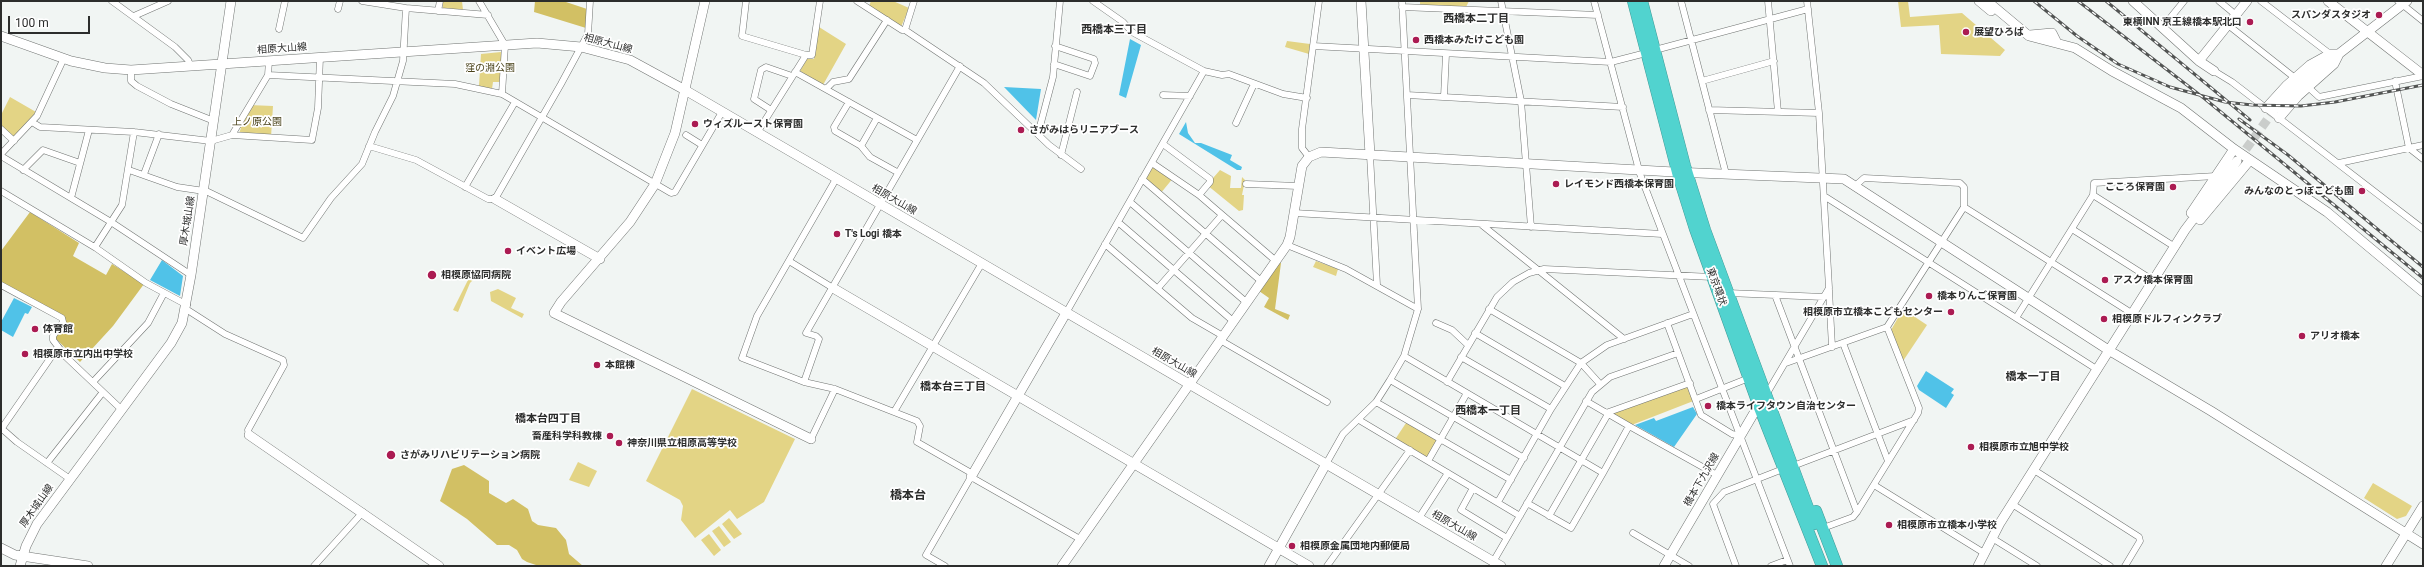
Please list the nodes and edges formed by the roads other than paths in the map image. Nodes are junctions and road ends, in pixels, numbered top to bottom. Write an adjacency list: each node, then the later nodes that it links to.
1 (112, 1): 44 (street)
2 (168, 1): 44 (street)
3 (231, 1): 75 (street, 厚木城山線)
4 (285, 1): 50 (street)
5 (340, 1): 37 (street)
6 (362, 1): 36 (street)
7 (440, 1): 39 (street)
8 (480, 1): 41 (street)
9 (590, 1): 59 (street)
10 (705, 1): 93 (street)
11 (746, 1): 67 (street)
12 (820, 1): 67 (street)
13 (858, 1): 46 (street)
14 (914, 1): 51 (street)
15 (1060, 1): 57 (street)
16 (1093, 1): 81 (street)
17 (1320, 1): 58 (street)
18 (1361, 1): 60 (street)
19 (1501, 1): 40 (street)
20 (1594, 1): 43 (street)
21 (1633, 1): 62 (highway, 東京環状)
22 (1642, 1): 62 (highway, 東京環状)
23 (1681, 1): 54 (street)
24 (1768, 1): 45 (street)
25 (1808, 1): 38 (street)
26 (1979, 1): 55 (street)
27 (1987, 1): 55 (street)
28 (2133, 1): 49 (street)
29 (2184, 1): 49 (street)
30 (2219, 1): 42 (street)
31 (2247, 1): 42 (street)
32 (2261, 1): 65 (street)
33 (2328, 1): 52 (street)
34 (2403, 2): 47 (street); 52 (street)
35 (1402, 4): 40 (street); 61 (street)
36 (406, 8): 39 (street); 63 (street)
37 (338, 9)
38 (1808, 9): 45 (street); 110 (street)
39 (438, 11): 41 (street)
40 (1502, 11): 43 (street); 69 (street)
41 (488, 14): 56 (street)
42 (2236, 14): 48 (street)
43 (1598, 15): 74 (street)
44 (134, 16): 78 (street)
45 (1770, 18): 54 (street); 72 (street)
46 (887, 20): 51 (street); 92 (street)
47 (2423, 21)
48 (2228, 25): 73 (street); 86 (street)
49 (2162, 28): 73 (street)
50 (279, 29)
51 (905, 30): 77 (street)
52 (2368, 32): 66 (street); 84 (street)
53 (1, 36): 70 (street)
54 (1691, 40): 62 (street); 88 (street)
55 (2057, 43): 134 (street)
56 (505, 45): 59 (street, 相原大山線); 63 (street, 相原大山線); 95 (street)
57 (1055, 46): 76 (street); 76 (street)
58 (1313, 46): 60 (street); 100 (street)
59 (581, 47): 93 (street, 相原大山線); 111 (street)
60 (1364, 49): 61 (street); 137 (street)
61 (1405, 51): 64 (street); 97 (street)
62 (1650, 51): 74 (street); 152 (highway, 東京環状)
63 (404, 52): 68 (street, 相原大山線); 87 (street)
64 (1446, 54): 69 (street); 99 (street)
65 (2330, 54): 66 (street); 86 (street)
66 (2339, 54): 91 (street); 105 (street)
67 (806, 55): 82 (street)
68 (320, 57): 71 (street, 相原大山線); 85 (street)
69 (1512, 57): 74 (street); 101 (street)
70 (64, 58): 79 (street); 115 (street)
71 (269, 61): 75 (street, 相原大山線); 83 (street)
72 (1774, 61): 88 (street); 109 (street)
73 (2199, 61): 80 (street)
74 (1611, 62): 104 (street)
75 (222, 64): 78 (street); 114 (street, 厚木城山線)
76 (1054, 64): 122 (street)
77 (960, 66): 122 (street); 125 (street)
78 (191, 67): 79 (street)
79 (131, 70): 114 (street)
80 (2214, 71): 105 (street)
81 (1204, 72): 90 (street); 98 (street)
82 (793, 74): 92 (street); 106 (street); 106 (street)
83 (268, 75): 85 (street); 123 (street)
84 (2423, 75): 89 (street)
85 (319, 78): 87 (street); 123 (street)
86 (2295, 78): 105 (street)
87 (397, 81): 95 (street); 131 (street)
88 (1702, 81): 107 (street)
89 (2395, 82): 91 (street); 133 (street)
90 (1254, 84): 100 (street); 116 (street)
91 (2308, 87): 113 (street)
92 (826, 89): 103 (street)
93 (685, 90): 108 (street, 相原大山線); 159 (street)
94 (1077, 92): 135 (street)
95 (502, 94): 102 (street)
96 (1163, 95): 98 (street)
97 (1407, 95): 99 (street); 139 (street)
98 (1190, 96): 128 (street)
99 (1444, 97): 101 (street)
100 (1306, 98): 138 (street)
101 (1521, 101): 104 (street); 146 (street)
102 (515, 102): 111 (street); 163 (street)
103 (849, 102): 112 (street); 132 (street)
104 (1623, 108): 150 (street)
105 (2271, 109): 113 (street)
106 (771, 110): 120 (street)
107 (1709, 110): 109 (street); 154 (street)
108 (722, 112): 120 (street, 相原大山線); 129 (street)
109 (1778, 112): 110 (street)
110 (1819, 113): 156 (street)
111 (542, 118): 159 (street); 170 (street)
112 (877, 118): 125 (street); 132 (street)
113 (2279, 118): 145 (street)
114 (214, 121): 127 (street, 厚木城山線)
115 (32, 122): 118 (street); 126 (street)
116 (1236, 123)
117 (1, 129): 126 (street)
118 (89, 130): 119 (street); 143 (street)
119 (134, 132): 121 (street); 149 (street)
120 (757, 133): 157 (street, 相原大山線)
121 (159, 134): 127 (street); 153 (street)
122 (1038, 134): 135 (street)
123 (232, 136): 127 (street)
124 (686, 136): 129 (street)
125 (917, 140): 151 (street)
126 (14, 141): 136 (street)
127 (211, 141): 164 (street, 厚木城山線)
128 (1163, 144): 144 (street); 166 (street)
129 (702, 145): 159 (street)
130 (2423, 145): 133 (street)
131 (370, 146): 163 (street); 164 (street)
132 (861, 146): 151 (street)
133 (2409, 148): 140 (street); 145 (street)
134 (2234, 149): 141 (street); 155 (street)
135 (1061, 154): 147 (street)
136 (1, 155): 148 (street)
137 (1370, 155): 138 (street); 139 (street); 176 (street)
138 (1309, 157): 161 (street)
139 (1410, 158): 146 (street); 177 (street)
140 (2423, 159)
141 (2250, 160): 184 (street); 211 (street)
142 (2237, 161): 184 (street)
143 (80, 163): 148 (street); 169 (street)
144 (1152, 163): 158 (street); 166 (street)
145 (2339, 163): 183 (street)
146 (1527, 164): 150 (street); 181 (street)
147 (1081, 169)
148 (24, 170): 169 (street)
149 (128, 170): 153 (street); 178 (street)
150 (1639, 170): 152 (street); 186 (street)
151 (897, 172): 172 (street)
152 (1682, 173): 154 (street); 203 (highway, 東京環状); 213 (highway, 東京環状)
153 (144, 174): 164 (street)
154 (1726, 174): 156 (street)
155 (2216, 176): 167 (street); 184 (street)
156 (1823, 177): 162 (street); 168 (street)
157 (836, 179): 172 (street, 相原大山線); 194 (street)
158 (1142, 179): 171 (street); 185 (street)
159 (655, 184): 193 (street)
160 (1246, 184): 161 (street)
161 (1298, 186): 174 (street)
162 (1855, 186): 173 (street); 187 (street)
163 (465, 187): 170 (street)
164 (204, 190): 201 (street, 厚木城山線)
165 (1, 191): 190 (street)
166 (1198, 195): 175 (street)
167 (2093, 195): 182 (street); 191 (street)
168 (1824, 196): 198 (street); 210 (street)
169 (71, 198): 178 (street)
170 (495, 198): 193 (street)
171 (1130, 202): 179 (street); 192 (street)
172 (880, 204): 197 (street, 相原大山線); 208 (street)
173 (1964, 208): 187 (street); 196 (street)
174 (1294, 213): 176 (street); 189 (street)
175 (1222, 214): 185 (street); 195 (street)
176 (1373, 218): 177 (street); 206 (street)
177 (1413, 220): 180 (street); 219 (street)
178 (111, 222): 190 (street); 201 (street)
179 (1118, 222): 188 (street); 199 (street)
180 (1482, 225): 181 (street); 200 (street)
181 (1531, 227): 186 (street)
182 (2072, 229): 196 (street); 205 (street)
183 (2423, 229)
184 (2186, 230): 191 (street)
185 (1206, 234): 192 (street); 204 (street)
186 (1662, 234): 202 (street)
187 (1942, 242): 198 (street); 216 (street)
188 (1106, 244): 209 (street); 221 (street)
189 (1287, 245): 195 (street); 206 (street)
190 (95, 247): 212 (street)
191 (2175, 247): 205 (street)
192 (1189, 253): 199 (street); 217 (street)
193 (600, 259): 279 (street)
194 (789, 261): 208 (street); 249 (street)
195 (1276, 261): 204 (street)
196 (2051, 262): 216 (street); 223 (street)
197 (982, 263): 221 (street, 相原大山線); 236 (street)
198 (1928, 263): 224 (street); 228 (street)
199 (1174, 270): 209 (street); 225 (street)
200 (1540, 270): 202 (street); 220 (street); 231 (street)
201 (191, 275): 218 (street, 厚木城山線)
202 (1679, 275): 203 (street); 222 (street)
203 (1712, 277): 246 (highway, 東京環状)
204 (1261, 281): 217 (street)
205 (2154, 281): 223 (street)
206 (1377, 285): 219 (street)
207 (1, 286): 234 (street)
208 (833, 288): 236 (street); 249 (street)
209 (1158, 288): 230 (street)
210 (1829, 288): 215 (street); 235 (street)
211 (2423, 292)
212 (164, 293): 218 (street); 248 (street)
213 (1728, 293): 214 (street); 260 (highway, 東京環状)
214 (1774, 295): 215 (street); 237 (street)
215 (1824, 297): 237 (street)
216 (2029, 298): 224 (street); 238 (street)
217 (1246, 302): 225 (street)
218 (186, 307): 267 (street, 厚木城山線); 277 (street)
219 (1418, 308): 240 (street)
220 (1488, 309): 229 (street); 243 (street)
221 (1066, 313): 251 (street, 相原大山線); 259 (street)
222 (1693, 314): 227 (street); 255 (street)
223 (2133, 314): 238 (street)
224 (2016, 318): 245 (street)
225 (1233, 321): 230 (street)
226 (1436, 323): 233 (street)
227 (1668, 323): 231 (street); 239 (street)
228 (1887, 327): 232 (street); 272 (street)
229 (1475, 333): 233 (street); 254 (street)
230 (1221, 338): 251 (street); 262 (street)
231 (1624, 339): 243 (street)
232 (1843, 343): 235 (street); 275 (street)
233 (1468, 345): 241 (street)
234 (58, 347): 248 (street); 274 (street)
235 (1832, 347): 242 (street)
236 (933, 348): 259 (street); 268 (street)
237 (1794, 349): 242 (street); 244 (street)
238 (2110, 351): 245 (street); 315 (street)
239 (1678, 352): 252 (street); 253 (street)
240 (1404, 356): 247 (street); 250 (street)
241 (1461, 357): 250 (street); 266 (street)
242 (1798, 359): 244 (street); 283 (street)
243 (1581, 363): 252 (street); 254 (street)
244 (1786, 363): 260 (street)
245 (2098, 370): 292 (street)
246 (1749, 378): 255 (street); 265 (highway, 東京環状)
247 (1390, 380): 263 (street); 270 (street)
248 (93, 382): 257 (street)
249 (804, 382): 256 (street)
250 (1447, 382): 258 (street)
251 (1189, 384): 288 (street); 290 (street, 相原大山線)
252 (1600, 384): 264 (street)
253 (1690, 384): 261 (street); 269 (street)
254 (1565, 386): 266 (street)
255 (1721, 389): 261 (street); 278 (street)
256 (835, 390): 268 (street); 279 (street)
257 (103, 392): 267 (street); 289 (street)
258 (1467, 393): 270 (street); 276 (street)
259 (1017, 396): 288 (street); 295 (street)
260 (1766, 396): 265 (street, 橋本下九沢線); 291 (highway, 東京環状)
261 (1696, 398): 278 (street)
262 (1327, 402)
263 (1376, 402): 271 (street); 280 (street)
264 (1586, 402): 269 (street); 281 (street)
265 (1758, 404): 278 (street, 橋本下九沢線); 291 (highway, 東京環状)
266 (1551, 409): 276 (street)
267 (122, 410): 297 (street, 厚木城山線)
268 (894, 412): 295 (street)
269 (1607, 414): 273 (street); 285 (street)
270 (1453, 417): 280 (street); 284 (street)
271 (1359, 420): 282 (street); 290 (street)
272 (1914, 420): 275 (street); 287 (street)
273 (1629, 426): 294 (street); 296 (street)
274 (1, 428): 289 (street)
275 (1877, 433): 283 (street); 287 (street)
276 (1537, 434): 281 (street); 284 (street)
277 (249, 435): 308 (street)
278 (1740, 436): 296 (street, 橋本下九沢線); 299 (street)
279 (811, 438)
280 (1440, 439): 286 (street); 298 (street)
281 (1560, 447): 285 (street); 305 (street)
282 (1410, 450): 286 (street); 303 (street)
283 (1833, 451): 291 (street); 309 (street)
284 (1524, 458): 298 (street)
285 (1582, 460): 294 (street); 311 (street)
286 (1428, 461): 293 (street)
287 (1888, 462): 300 (street)
288 (1133, 463): 318 (street); 321 (street)
289 (47, 464): 297 (street)
290 (1326, 464): 303 (street, 相原大山線); 321 (street)
291 (1788, 468): 299 (street); 301 (highway, 東京環状); 313 (highway); 343 (highway, 東京環状)
292 (2034, 470): 306 (street); 348 (street)
293 (1448, 473): 302 (street); 312 (street)
294 (1603, 473): 311 (street)
295 (972, 475): 318 (street); 331 (street)
296 (1717, 475): 324 (street, 橋本下九沢線)
297 (70, 479): 323 (street, 厚木城山線)
298 (1511, 480): 304 (street)
299 (1757, 480): 325 (street); 338 (street)
300 (1874, 485): 309 (street); 322 (street)
301 (1790, 487): 341 (highway); 342 (highway, 東京環状)
302 (1473, 488): 304 (street); 316 (street)
303 (1378, 495): 312 (street, 相原大山線); 335 (street)
304 (1498, 502): 310 (street)
305 (1527, 503): 310 (street); 311 (street)
306 (2012, 504): 317 (street); 347 (street)
307 (2423, 506): 315 (street)
308 (363, 512): 329 (street); 330 (street)
309 (1857, 512): 313 (street)
310 (1520, 516): 316 (street)
311 (1549, 516)
312 (1419, 518): 326 (street, 相原大山線)
313 (1823, 528): 344 (highway)
314 (1633, 533): 324 (street)
315 (2406, 534): 319 (street); 349 (street)
316 (1507, 538): 326 (street)
317 (1992, 538): 322 (street); 346 (street)
318 (1080, 540): 332 (street)
319 (2423, 544)
320 (1, 548): 323 (street)
321 (1279, 548): 333 (street); 334 (street)
322 (1984, 553): 345 (street)
323 (23, 556): 327 (street, 厚木城山線); 328 (street)
324 (1670, 556): 336 (street, 橋本下九沢線); 337 (street)
325 (1787, 560): 339 (street); 340 (street)
326 (1497, 564)
327 (20, 566)
328 (88, 566)
329 (314, 566)
330 (439, 566)
331 (945, 566)
332 (1063, 566)
333 (1268, 566)
334 (1309, 566)
335 (1327, 566)
336 (1664, 566)
337 (1689, 566)
338 (1736, 566)
339 (1771, 566)
340 (1790, 566)
341 (1816, 566)
342 (1822, 566)
343 (1829, 566)
344 (1837, 566)
345 (1978, 566)
346 (2036, 566)
347 (2110, 566)
348 (2125, 566)
349 (2386, 566)

